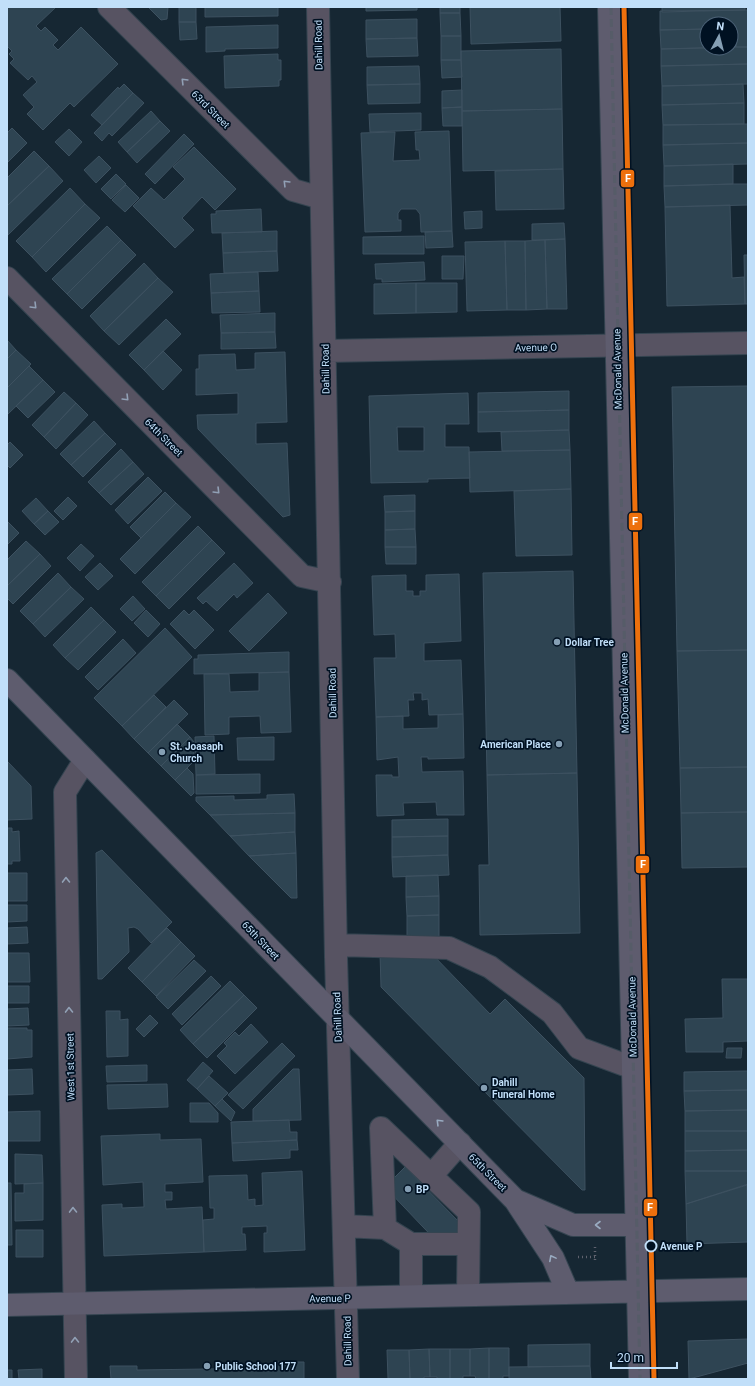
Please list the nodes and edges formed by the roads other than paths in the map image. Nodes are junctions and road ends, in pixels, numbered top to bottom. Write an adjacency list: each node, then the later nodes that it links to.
1 (109, 7): 4 (street, 63rd Street, one-way to 1)
2 (318, 7): 4 (street, Dahill Road)
3 (609, 7): 7 (main road, McDonald Avenue)
4 (321, 198): 8 (street, Dahill Road)
5 (7, 278): 9 (street, 64th Street, one-way to 9)
6 (748, 343): 7 (street, Avenue O)
7 (616, 345): 8 (street, Avenue O); 14 (main road, McDonald Avenue)
8 (325, 351): 9 (street, Dahill Road)
9 (330, 582): 12 (street, Dahill Road)
10 (7, 680): 11 (main road, 65th Street)
11 (85, 760): 13 (main road, 65th Street); 29 (street, West 1st Street, one-way to 11)
12 (336, 945): 13 (street, Dahill Road); 14 (street)
13 (337, 1018): 15 (main road, 65th Street, one-way to 13); 19 (street, Dahill Road)
14 (634, 1068): 18 (main road, McDonald Avenue)
15 (460, 1143): 16 (street); 17 (main road, 65th Street)
16 (430, 1176): 20 (street); 22 (street)
17 (515, 1200): 18 (main road, 65th Street, one-way to 17); 25 (main road, 65th Street, one-way to 17)
18 (637, 1225): 24 (main road, McDonald Avenue)
19 (344, 1226): 20 (street); 28 (street, Dahill Road)
20 (385, 1228): 21 (street)
21 (411, 1244): 22 (street); 27 (street)
22 (468, 1244): 26 (street)
23 (748, 1289): 24 (main road, Avenue P)
24 (638, 1291): 25 (main road, Avenue P); 33 (main road, McDonald Avenue)
25 (568, 1293): 26 (main road, Avenue P)
26 (468, 1295): 27 (main road, Avenue P)
27 (411, 1296): 28 (main road, Avenue P)
28 (346, 1298): 29 (main road, Avenue P); 32 (street, Dahill Road)
29 (74, 1303): 30 (main road, Avenue P); 31 (street, West 1st Street, one-way to 29)
30 (7, 1305)
31 (76, 1379)
32 (348, 1379)
33 (640, 1379)

